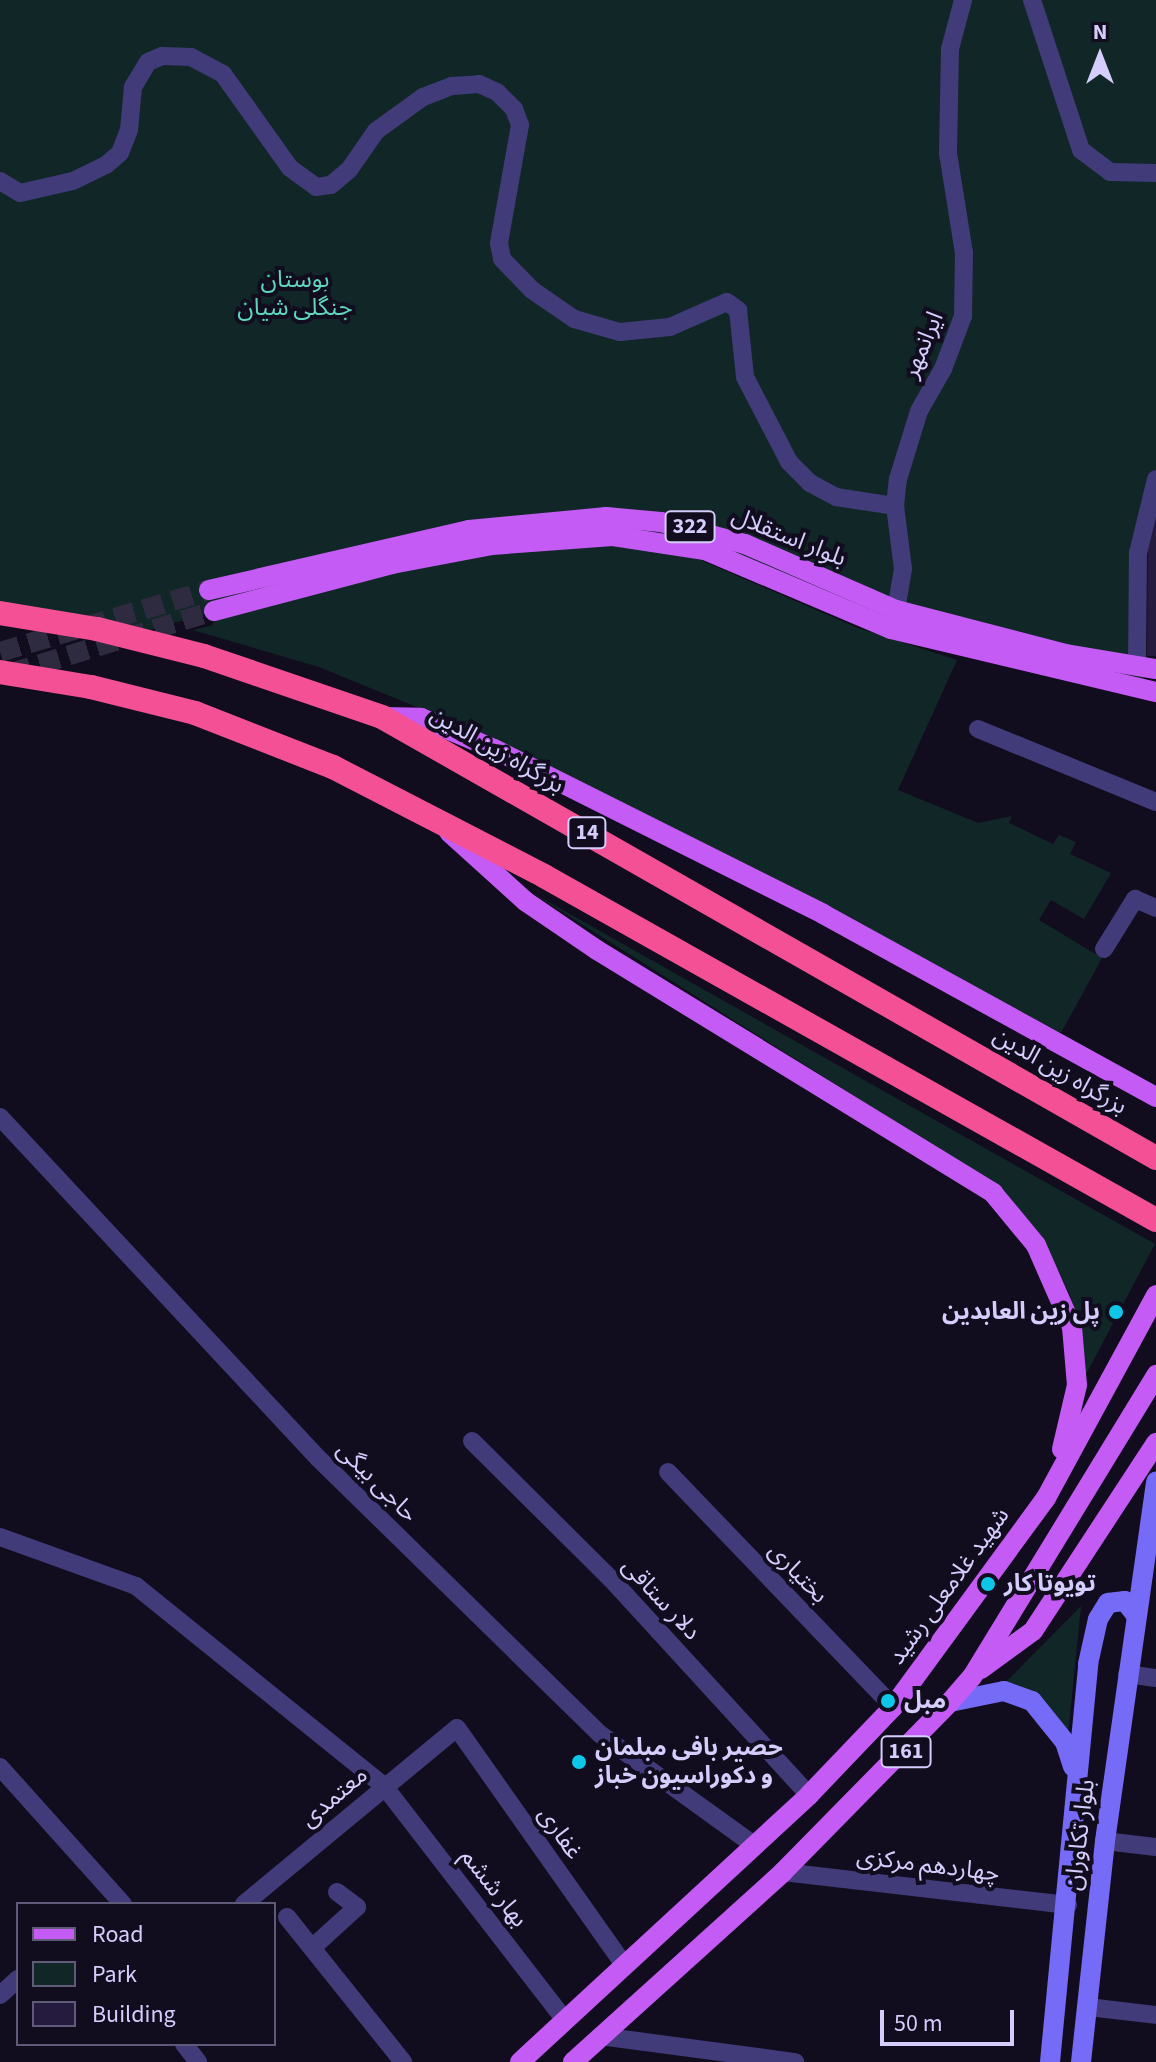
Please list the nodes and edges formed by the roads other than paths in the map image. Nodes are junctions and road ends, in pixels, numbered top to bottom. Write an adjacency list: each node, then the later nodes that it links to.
1 (963, 0): 6 (street, ایرانمهر)
2 (1032, 0): 3 (street)
3 (1156, 173)
4 (0, 181): 6 (street)
5 (1156, 479): 9 (street)
6 (895, 506): 7 (street, ایرانمهر)
7 (896, 610): 9 (main road, بلوار استقلال / 322); 11 (main road, بلوار استقلال / 322)
8 (0, 613): 12 (highway, بزرگراه زین الدین / 14)
9 (1146, 668)
10 (0, 672): 15 (highway, 14)
11 (1156, 692)
12 (382, 717): 18 (main road); 20 (highway, بزرگراه زین الدین / 14)
13 (978, 729): 14 (street)
14 (1156, 802)
15 (443, 827): 21 (highway, 14); 28 (main road)
16 (1156, 908): 17 (street)
17 (1104, 949)
18 (1156, 1097)
19 (0, 1117): 43 (street, حاجی بیگی)
20 (1146, 1153)
21 (1156, 1220)
22 (1156, 1295): 28 (main road, شهید غلامعلی رشید / 161)
23 (1156, 1375): 33 (main road, 161)
24 (472, 1441): 41 (street, دلار ستاقی)
25 (1156, 1443): 33 (main road)
26 (668, 1472): 36 (street, بختیاری)
27 (1156, 1482): 30 (main road, بلوار تکاوران)
28 (1046, 1498): 36 (main road, شهید غلامعلی رشید / 161)
29 (0, 1537): 40 (street, بهار ششم)
30 (1149, 1580): 31 (main road, بلوار تکاوران)
31 (1136, 1615): 32 (main road, بلوار تکاوران); 39 (main road, بلوار تکاوران)
32 (1127, 1674): 34 (street); 42 (main road, بلوار تکاوران)
33 (972, 1677): 35 (main road, 161)
34 (1156, 1678)
35 (950, 1702): 39 (main road); 45 (main road, 161)
36 (893, 1707): 41 (main road, شهید غلامعلی رشید / 161)
37 (457, 1728): 40 (street, معتمدی); 52 (street, غفاری)
38 (0, 1767): 47 (street)
39 (1075, 1772): 49 (main road, بلوار تکاوران)
40 (384, 1786): 48 (street, معتمدی); 57 (street, بهار ششم)
41 (809, 1795): 43 (main road, شهید غلامعلی رشید / 161)
42 (1105, 1841): 44 (street); 55 (main road, بلوار تکاوران)
43 (754, 1845): 52 (main road, شهید غلامعلی رشید / 161)
44 (1156, 1847)
45 (783, 1872): 49 (street, چهاردهم مرکزی); 58 (main road, 161)
46 (337, 1892): 51 (street)
47 (113, 1901)
48 (246, 1902)
49 (1068, 1905): 65 (main road, بلوار تکاوران)
50 (287, 1917): 51 (street)
51 (312, 1948): 61 (street)
52 (624, 1965): 57 (main road, شهید غلامعلی رشید / 161)
53 (16, 1981): 54 (street)
54 (0, 1995)
55 (1088, 2007): 56 (street); 66 (main road, بلوار تکاوران)
56 (1156, 2015)
57 (565, 2020): 62 (main road, شهید غلامعلی رشید / 161)
58 (600, 2036): 63 (main road, 161); 64 (street)
59 (186, 2046): 60 (street)
60 (198, 2062)
61 (403, 2062)
62 (520, 2062)
63 (573, 2062)
64 (795, 2062)
65 (1050, 2062)
66 (1081, 2062)

